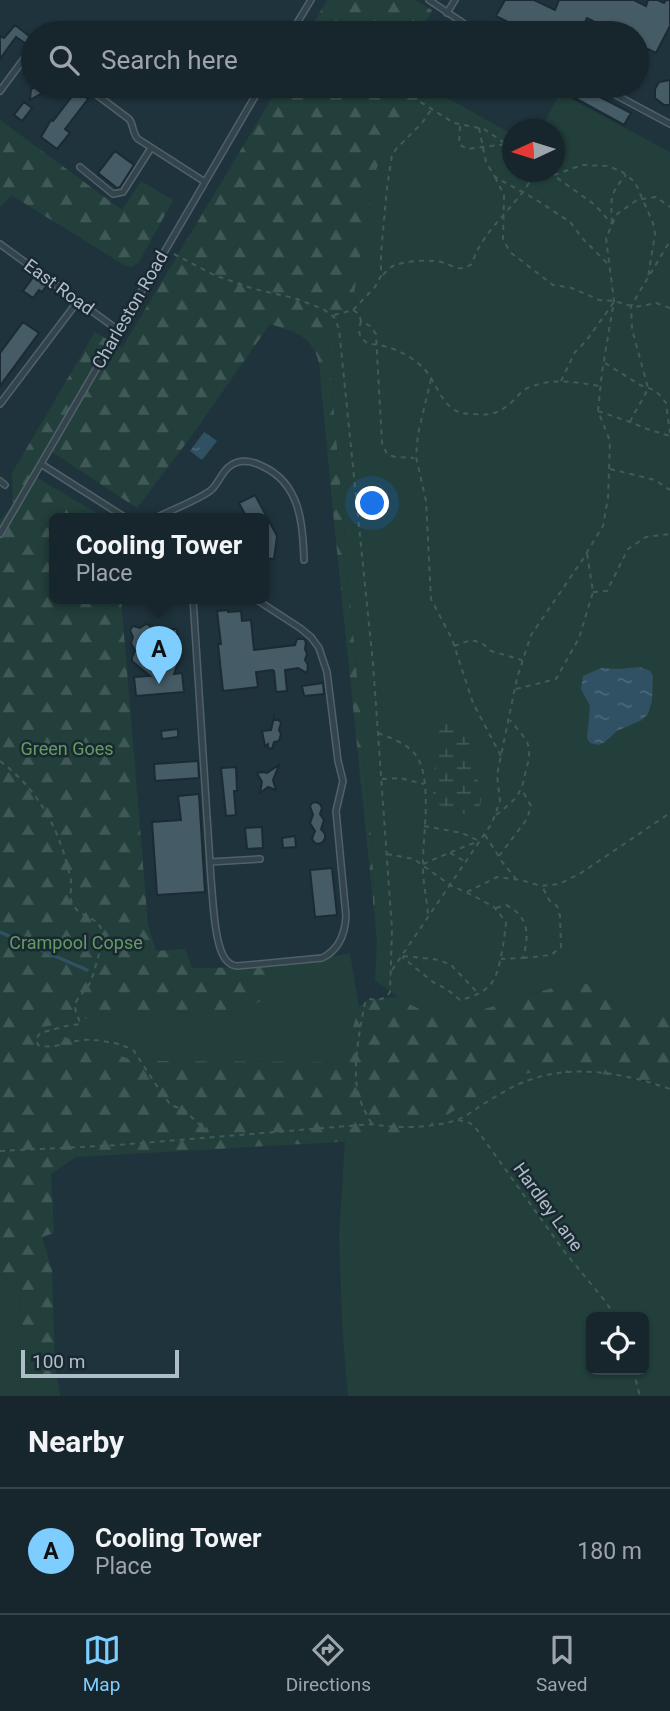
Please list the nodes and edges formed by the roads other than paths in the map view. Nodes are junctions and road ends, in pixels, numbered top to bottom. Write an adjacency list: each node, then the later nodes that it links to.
1 (311, 0): 5 (lane)
2 (429, 0): 4 (lane)
3 (455, 0): 4 (lane)
4 (447, 13): 6 (lane)
5 (298, 21)
6 (459, 21)
7 (21, 63): 8 (lane)
8 (0, 91)
9 (101, 98): 13 (lane)
10 (254, 98): 15 (lane, Charleston Road)
11 (621, 98): 12 (lane)
12 (670, 124)
13 (151, 148): 14 (lane); 15 (lane)
14 (80, 167)
15 (205, 182): 18 (lane, Charleston Road)
16 (0, 244): 17 (lane, East Road)
17 (78, 301): 18 (lane, East Road); 19 (lane)
18 (118, 330): 20 (lane, Charleston Road)
19 (0, 404)
20 (41, 464): 21 (lane); 23 (lane, Charleston Road)
21 (118, 513)
22 (166, 513): 24 (lane)
23 (0, 534)
24 (304, 559)
25 (193, 604): 28 (lane)
26 (263, 604): 28 (lane)
27 (260, 859): 28 (lane)
28 (210, 862)

